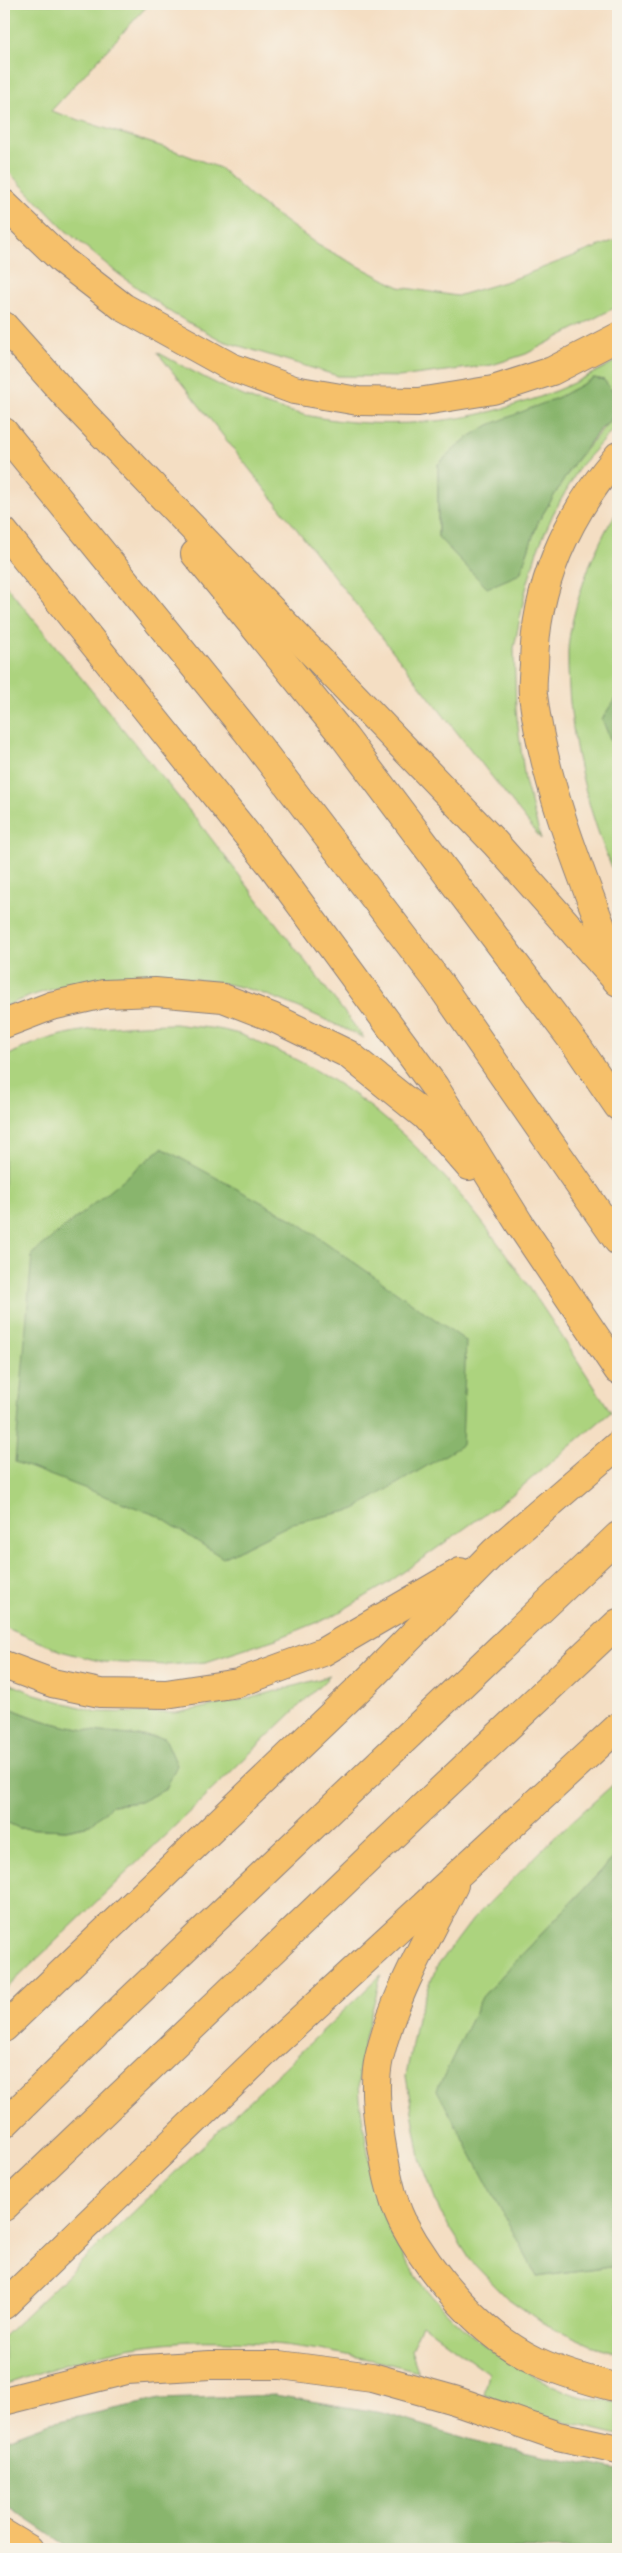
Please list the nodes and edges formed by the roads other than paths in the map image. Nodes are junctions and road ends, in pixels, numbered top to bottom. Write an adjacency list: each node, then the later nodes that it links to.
1 (4, 204): 3 (main road)
2 (4, 326): 4 (main road)
3 (618, 337)
4 (70, 400): 9 (main road); 11 (main road)
5 (4, 432): 13 (main road)
6 (618, 456): 8 (main road)
7 (4, 532): 12 (main road)
8 (618, 970)
9 (618, 982)
10 (4, 1024): 12 (main road)
11 (618, 1106)
12 (519, 1223): 14 (main road)
13 (618, 1241)
14 (618, 1370)
15 (618, 1445): 17 (main road)
16 (618, 1536): 23 (main road)
17 (495, 1551): 19 (main road); 22 (main road)
18 (618, 1623): 24 (main road)
19 (4, 1665)
20 (618, 1727): 21 (main road)
21 (463, 1868): 25 (main road); 26 (main road)
22 (4, 2028)
23 (4, 2124)
24 (4, 2207)
25 (4, 2305)
26 (618, 2388)
27 (4, 2401): 28 (main road)
28 (618, 2449)
29 (4, 2534): 30 (main road)
30 (28, 2549)

